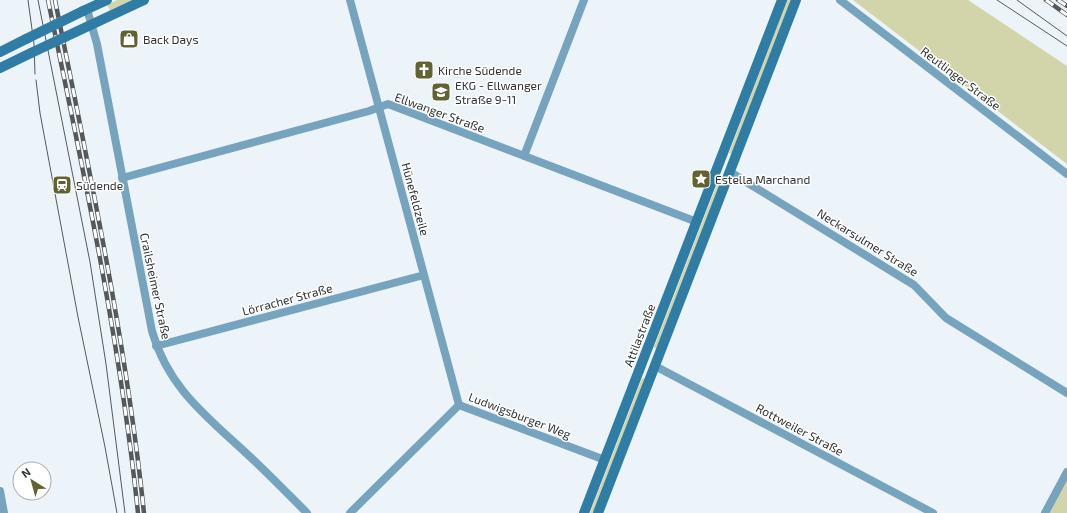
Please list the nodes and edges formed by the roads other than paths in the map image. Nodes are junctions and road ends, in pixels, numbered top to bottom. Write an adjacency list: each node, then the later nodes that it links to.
1 (107, 0): 8 (main road)
2 (144, 0): 9 (main road)
3 (350, 0): 12 (street, Hünefeldzeile)
4 (584, 0): 13 (street)
5 (782, 0): 14 (main road, Attilastraße)
6 (796, 0): 15 (main road)
7 (840, 0): 16 (street, Reutlinger Straße)
8 (85, 10): 9 (street, Crailsheimer Straße); 10 (main road, bridge)
9 (87, 26): 11 (main road, bridge); 17 (street, Crailsheimer Straße)
10 (0, 52)
11 (0, 68)
12 (379, 108): 13 (street, Ellwanger Straße); 17 (street, Ellwanger Straße); 19 (street, Hünefeldzeile)
13 (524, 156): 18 (street, Ellwanger Straße)
14 (718, 167): 15 (main road); 18 (main road, Attilastraße)
15 (730, 172): 22 (main road); 23 (street, Neckarsulmer Straße)
16 (1067, 174)
17 (122, 178): 20 (street, Crailsheimer Straße)
18 (697, 222): 21 (main road, Attilastraße)
19 (424, 275): 20 (street, Lörracher Straße); 24 (street, Hünefeldzeile)
20 (156, 346): 29 (street, Crailsheimer Straße)
21 (643, 362): 22 (main road); 25 (main road, Attilastraße)
22 (655, 366): 32 (main road); 33 (street, Rottweiler Straße)
23 (1067, 393)
24 (459, 405): 25 (street, Ludwigsburger Weg); 30 (street, Ludwigsburger Weg)
25 (605, 460): 31 (main road, Attilastraße)
26 (1067, 472): 34 (street)
27 (0, 491): 28 (street)
28 (4, 513)
29 (307, 513)
30 (350, 513)
31 (584, 513)
32 (598, 513)
33 (933, 513)
34 (1045, 513)

